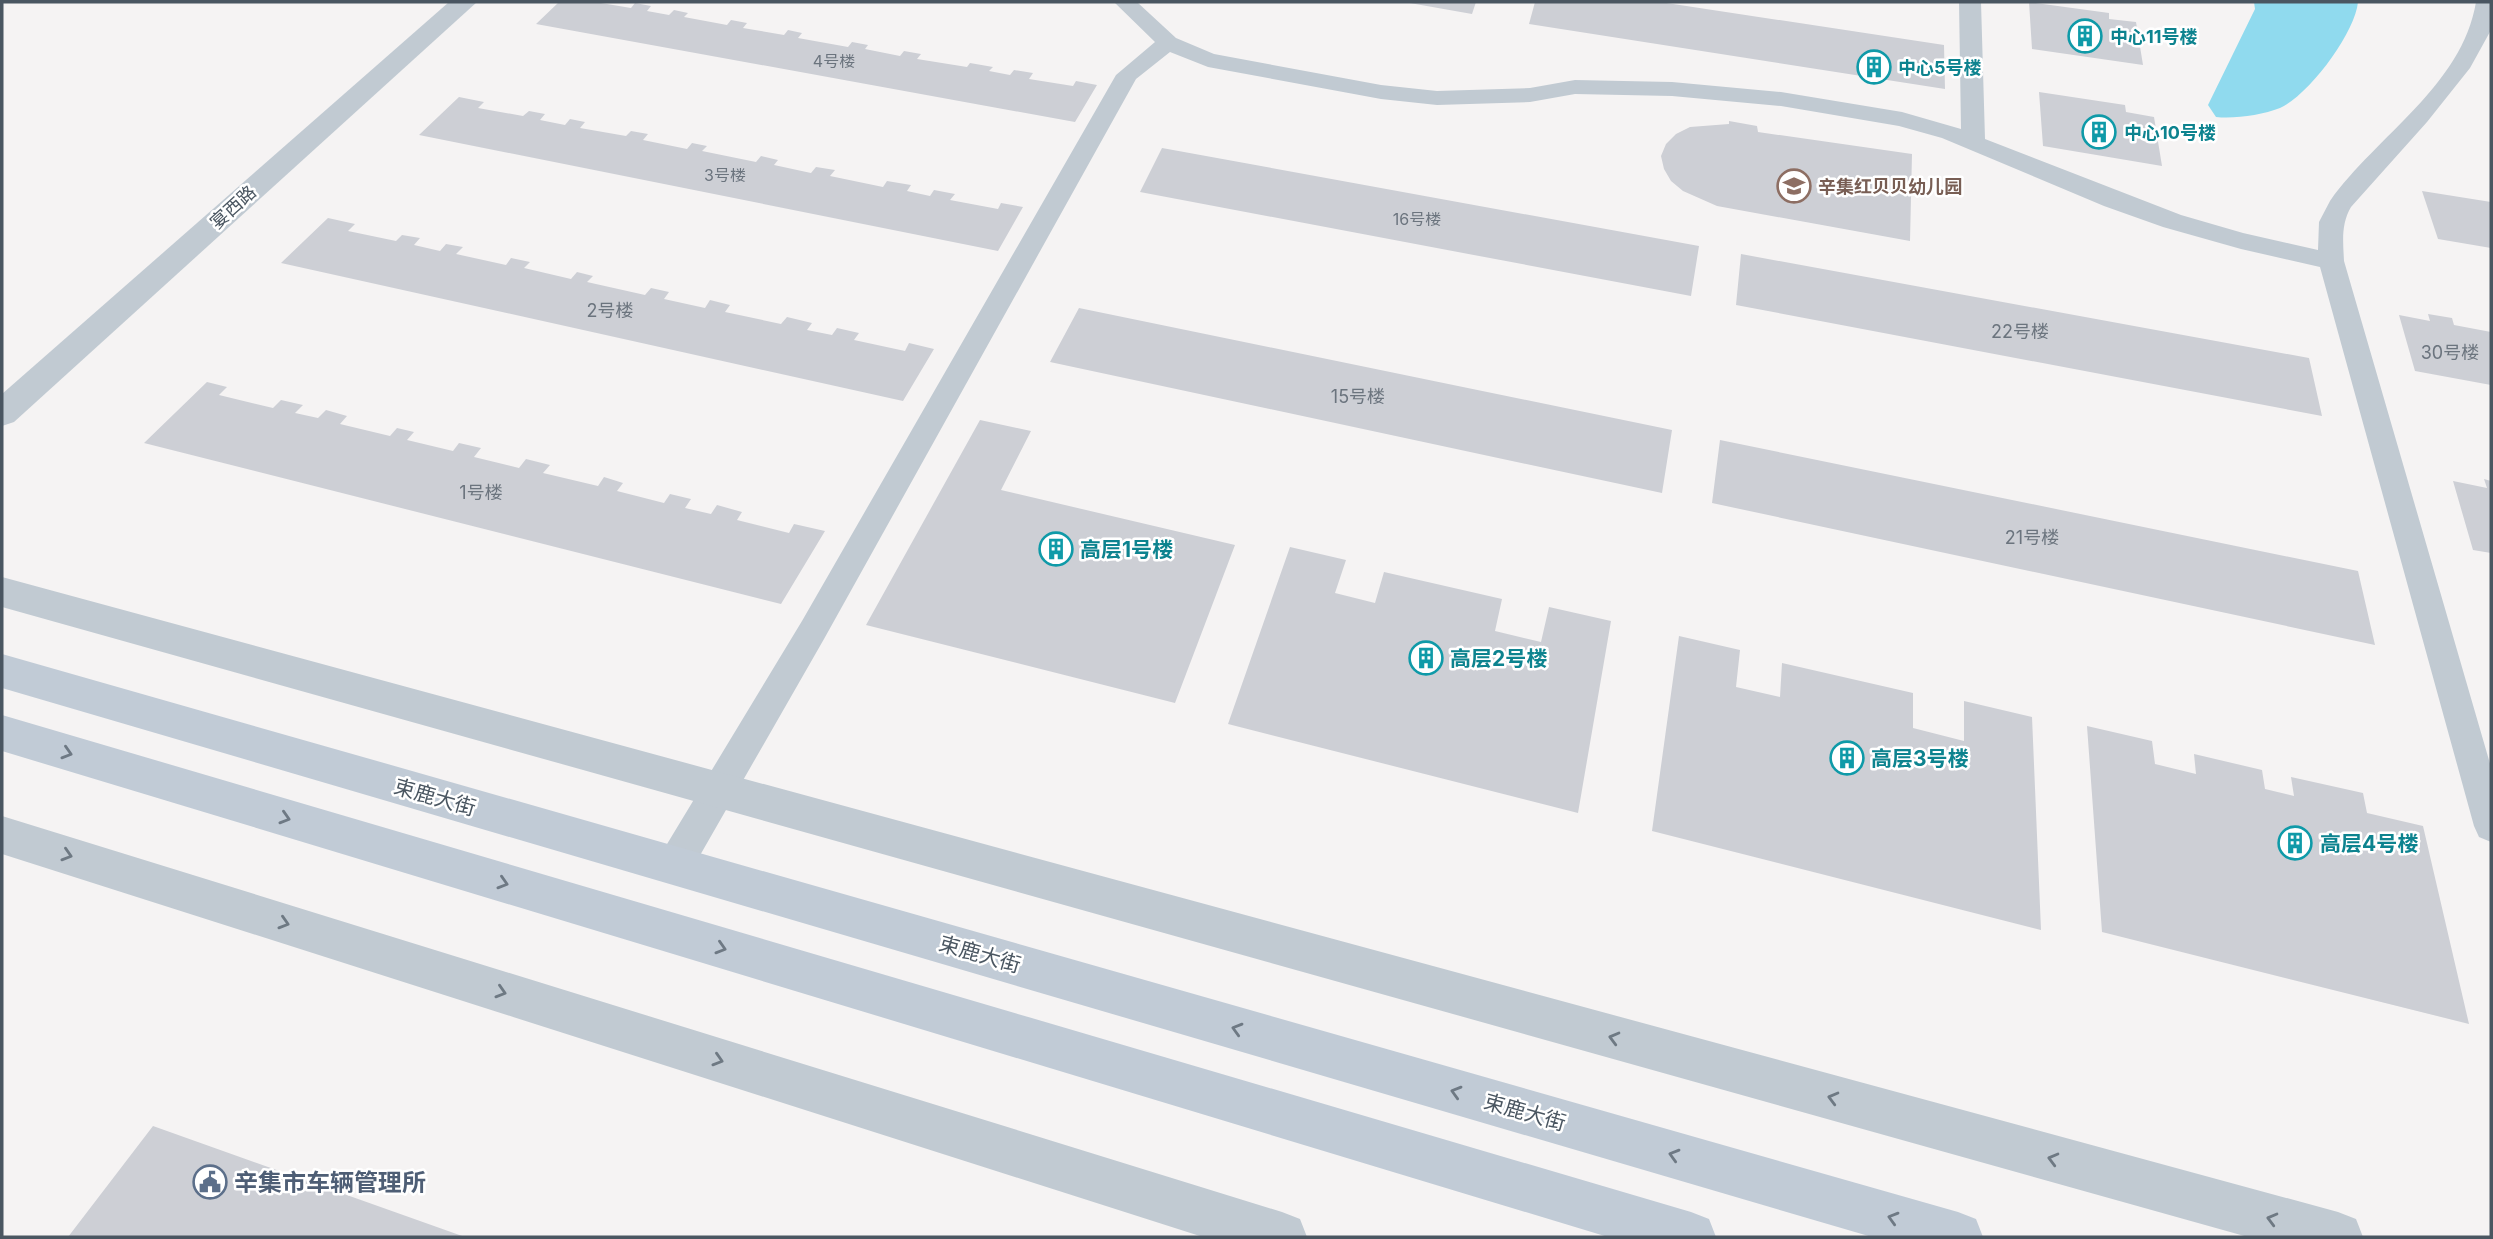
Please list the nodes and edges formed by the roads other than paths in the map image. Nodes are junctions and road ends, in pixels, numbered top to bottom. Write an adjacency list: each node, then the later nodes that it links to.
1 (464, 2): 8 (street, 宴西路)
2 (1125, 2): 5 (lane)
3 (1970, 2): 6 (lane)
4 (2487, 2): 7 (lane)
5 (1168, 43): 6 (lane); 12 (lane)
6 (1973, 142): 7 (lane)
7 (2331, 261): 13 (lane)
8 (2, 413)
9 (2, 592): 12 (street)
10 (2, 671): 15 (main road, 束鹿大街)
11 (2, 733): 17 (main road, one-way to 17)
12 (719, 790): 15 (lane); 19 (street, one-way to 12)
13 (2491, 826)
14 (2, 835): 16 (street, one-way to 16)
15 (674, 866): 18 (main road, 束鹿大街, one-way to 15)
16 (1282, 1237)
17 (1691, 1237)
18 (1958, 1237)
19 (2338, 1237)

